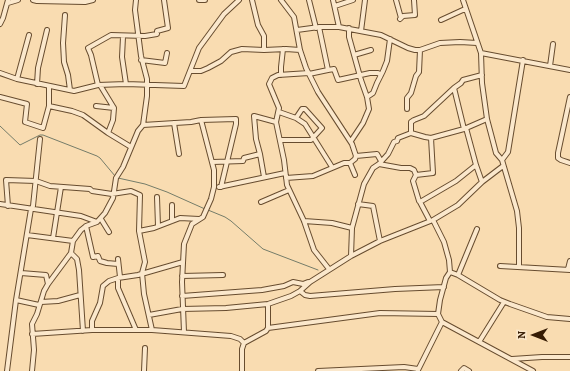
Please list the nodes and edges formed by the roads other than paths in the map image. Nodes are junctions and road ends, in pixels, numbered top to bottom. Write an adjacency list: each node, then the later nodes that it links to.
1 (18, 0): 18 (street)
2 (33, 0): 3 (street)
3 (69, 0): 4 (street)
4 (93, 0)
5 (136, 0): 33 (street)
6 (164, 0): 33 (street)
7 (199, 0): 8 (street)
8 (205, 0)
9 (239, 0): 50 (street)
10 (252, 0): 38 (street)
11 (309, 0): 26 (street)
12 (333, 0): 20 (street)
13 (353, 0): 20 (street)
14 (365, 0): 30 (street)
15 (396, 0): 16 (street)
16 (414, 0)
17 (462, 0): 21 (street)
18 (8, 1): 24 (street)
19 (284, 1): 29 (street)
20 (335, 6): 25 (street)
21 (465, 9): 23 (street); 35 (street)
22 (65, 15): 64 (street)
23 (441, 20)
24 (0, 24)
25 (339, 27): 26 (street); 27 (street)
26 (318, 28): 29 (street); 48 (street)
27 (349, 28): 30 (street); 44 (street)
28 (46, 30): 58 (street)
29 (297, 30): 39 (street)
30 (361, 31): 34 (street)
31 (29, 35): 57 (street)
32 (123, 36): 33 (street); 59 (street); 60 (street)
33 (138, 37): 45 (street)
34 (390, 39): 41 (street); 54 (street)
35 (477, 43): 41 (street); 43 (street)
36 (553, 44): 47 (street)
37 (283, 49): 38 (street); 39 (street); 53 (street)
38 (264, 50): 50 (street)
39 (300, 50): 52 (street)
40 (371, 50): 44 (street)
41 (420, 50): 71 (street)
42 (167, 53): 45 (street)
43 (481, 54): 46 (street); 55 (street)
44 (354, 56): 56 (street)
45 (141, 60): 61 (street)
46 (523, 60): 47 (street); 91 (street)
47 (550, 66): 49 (street)
48 (328, 70): 52 (street); 56 (street)
49 (570, 70)
50 (190, 71): 61 (street)
51 (0, 73): 57 (street)
52 (309, 74): 53 (street); 86 (street)
53 (281, 75): 72 (street)
54 (381, 75): 56 (street); 66 (street)
55 (482, 75): 63 (street); 74 (street)
56 (360, 76): 66 (street)
57 (17, 79): 58 (street)
58 (37, 84): 62 (street)
59 (126, 84): 60 (street); 61 (street)
60 (99, 85): 64 (street); 70 (street)
61 (147, 85): 78 (street)
62 (49, 86): 64 (street); 68 (street)
63 (454, 88): 79 (street); 81 (street)
64 (70, 90)
65 (0, 97): 68 (street)
66 (367, 97): 86 (street)
67 (570, 97): 96 (street)
68 (49, 106): 80 (street)
69 (96, 106): 70 (street)
70 (114, 108): 80 (street)
71 (407, 109)
72 (279, 112): 73 (street); 76 (street)
73 (296, 118): 82 (street); 82 (street)
74 (487, 119): 79 (street); 91 (street)
75 (201, 120): 77 (street); 92 (street); 93 (street)
76 (276, 122): 85 (street); 89 (street)
77 (174, 123): 78 (street); 88 (street)
78 (143, 125): 87 (street)
79 (465, 128): 83 (street); 97 (street)
80 (108, 133): 87 (street)
81 (411, 133): 83 (street); 95 (street)
82 (313, 137): 85 (street); 99 (street)
83 (430, 138): 101 (street)
84 (40, 139): 104 (street)
85 (280, 140): 102 (street)
86 (351, 141): 90 (street)
87 (131, 147): 110 (street)
88 (179, 154)
89 (260, 154): 92 (street); 103 (street)
90 (356, 156): 94 (street); 95 (street)
91 (502, 160): 98 (street)
92 (228, 161): 93 (street); 108 (street)
93 (212, 162): 107 (street)
94 (350, 163): 99 (street); 100 (street)
95 (380, 163): 101 (street); 115 (street)
96 (570, 163)
97 (476, 166): 105 (street); 113 (street)
98 (503, 166): 105 (street); 141 (street)
99 (332, 167): 102 (street)
100 (355, 175)
101 (416, 175): 113 (street)
102 (286, 176): 103 (street); 109 (street)
103 (264, 177): 108 (street)
104 (36, 181): 106 (street); 117 (street); 118 (street)
105 (482, 182): 124 (street)
106 (62, 187): 110 (street); 119 (street)
107 (214, 187): 108 (street); 121 (street)
108 (221, 187)
109 (289, 190): 112 (street); 123 (street)
110 (112, 194): 120 (street); 130 (street)
111 (157, 197): 127 (street)
112 (260, 202)
113 (420, 202): 124 (street)
114 (0, 204): 117 (street)
115 (358, 204): 128 (street); 135 (street)
116 (172, 205): 122 (street)
117 (8, 206): 118 (street)
118 (31, 209): 119 (street); 132 (street)
119 (57, 212): 125 (street); 133 (street)
120 (101, 219): 125 (street); 131 (street)
121 (198, 219): 122 (street); 139 (street)
122 (172, 221): 127 (street)
123 (304, 221): 128 (street); 142 (street)
124 (431, 221): 135 (street); 144 (street)
125 (97, 222): 126 (street)
126 (86, 226): 134 (street); 150 (street)
127 (158, 226): 130 (street)
128 (352, 228): 137 (street)
129 (477, 230): 148 (street)
130 (139, 231): 146 (street)
131 (109, 232)
132 (27, 234): 133 (street); 145 (street)
133 (53, 238): 134 (street)
134 (73, 241): 136 (street)
135 (380, 241): 137 (street)
136 (71, 253): 152 (street); 155 (street)
137 (351, 256): 142 (street)
138 (570, 261): 143 (street)
139 (183, 262): 146 (street); 149 (street)
140 (500, 266): 141 (street)
141 (519, 266): 143 (street)
142 (329, 269): 151 (street)
143 (569, 270)
144 (450, 272): 148 (street); 153 (street)
145 (21, 273): 152 (street); 157 (street)
146 (142, 273): 150 (street); 163 (street)
147 (223, 275): 149 (street)
148 (458, 275): 158 (street)
149 (182, 276): 156 (street)
150 (119, 277): 167 (street); 168 (street)
151 (310, 282): 154 (street); 156 (street)
152 (48, 284): 159 (street)
153 (444, 287): 154 (street); 162 (street)
154 (300, 291): 160 (street)
155 (80, 295): 159 (street); 170 (street)
156 (182, 296): 161 (street)
157 (16, 300): 159 (street); 179 (street)
158 (504, 302): 164 (street); 173 (street)
159 (40, 303): 172 (street)
160 (268, 304): 161 (street); 166 (street)
161 (182, 309): 163 (street); 171 (street)
162 (438, 314): 165 (street); 166 (street)
163 (149, 315): 169 (street)
164 (570, 319)
165 (442, 322): 173 (street); 178 (street)
166 (268, 328): 174 (street)
167 (92, 330): 168 (street); 170 (street)
168 (136, 330): 169 (street)
169 (152, 330): 171 (street)
170 (83, 331): 172 (street)
171 (184, 332): 174 (street)
172 (32, 334): 180 (street)
173 (479, 342): 177 (street)
174 (244, 343): 182 (street)
175 (145, 348): 181 (street)
176 (570, 358): 177 (street)
177 (512, 359): 186 (street)
178 (418, 370): 183 (street)
179 (7, 371)
180 (32, 371)
181 (144, 371)
182 (242, 371)
183 (318, 371)
184 (461, 371): 185 (street)
185 (469, 371)
186 (533, 371)

